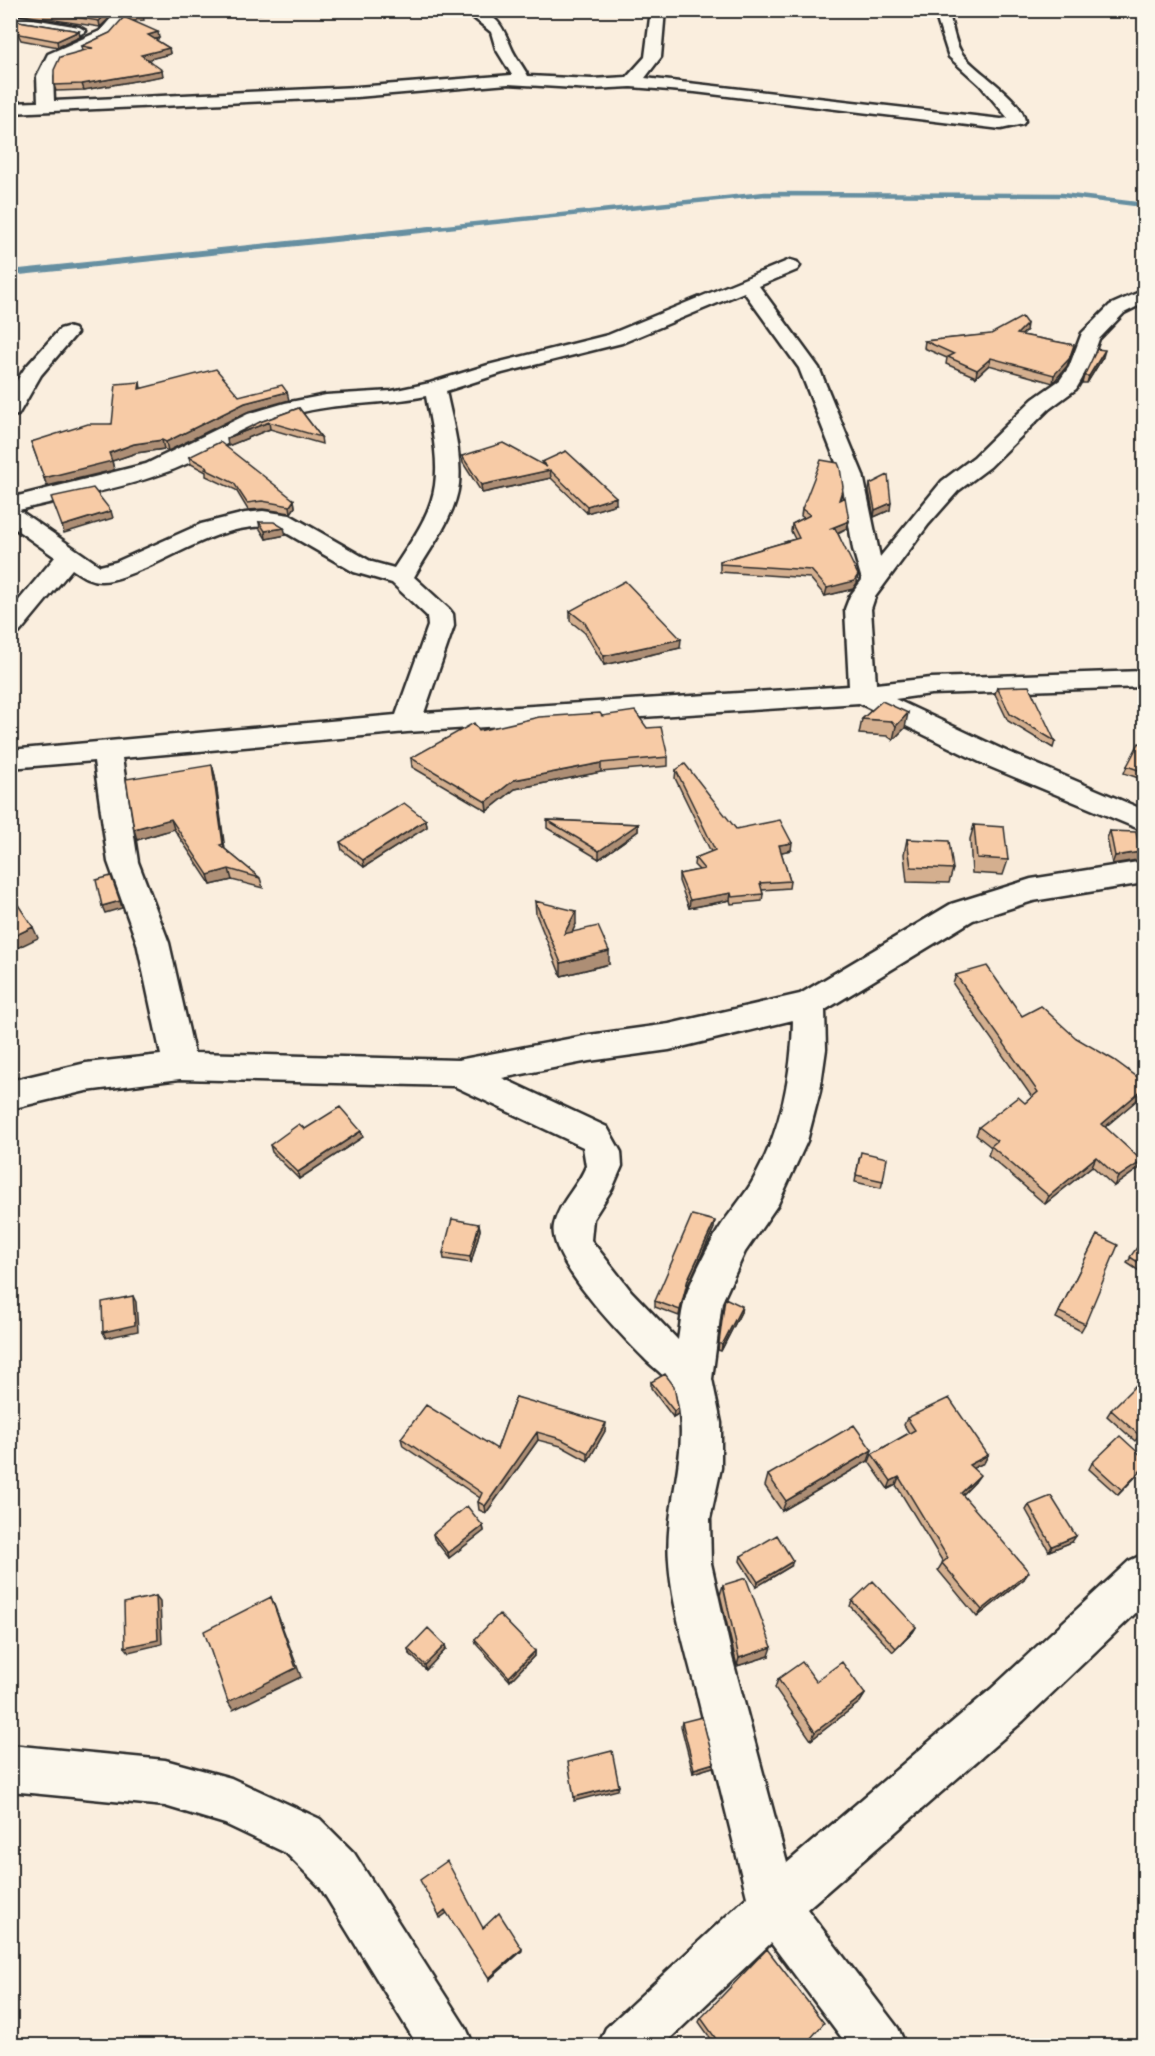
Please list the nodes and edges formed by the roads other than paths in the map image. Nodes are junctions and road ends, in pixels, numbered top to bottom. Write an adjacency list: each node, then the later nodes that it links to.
1 (133, 10): 6 (street)
2 (471, 10): 7 (street)
3 (658, 10): 8 (street)
4 (941, 10): 8 (street)
5 (10, 19): 6 (street)
6 (105, 34): 9 (street)
7 (524, 81): 8 (street); 9 (street)
8 (632, 82)
9 (46, 106): 10 (street)
10 (10, 108)
11 (790, 266): 12 (street)
12 (748, 285): 15 (street); 21 (street)
13 (1144, 296): 21 (street)
14 (67, 333): 16 (street)
15 (435, 388): 17 (street); 20 (street)
16 (10, 410)
17 (10, 505)
18 (10, 514): 19 (street)
19 (69, 556): 20 (street); 22 (street)
20 (401, 578): 25 (street)
21 (874, 580): 24 (street)
22 (10, 628)
23 (1144, 679): 24 (street)
24 (863, 694): 25 (street); 28 (street)
25 (406, 723): 26 (street)
26 (107, 751): 27 (street); 31 (street)
27 (10, 759)
28 (1144, 821)
29 (1144, 872): 30 (street)
30 (809, 1004): 32 (street); 34 (street)
31 (180, 1066): 32 (street); 33 (street)
32 (458, 1073): 34 (street)
33 (10, 1095)
34 (692, 1379): 37 (street)
35 (1144, 1576): 37 (street)
36 (10, 1768): 38 (street)
37 (774, 1906): 39 (street); 40 (street)
38 (448, 2046)
39 (624, 2046)
40 (880, 2046)

